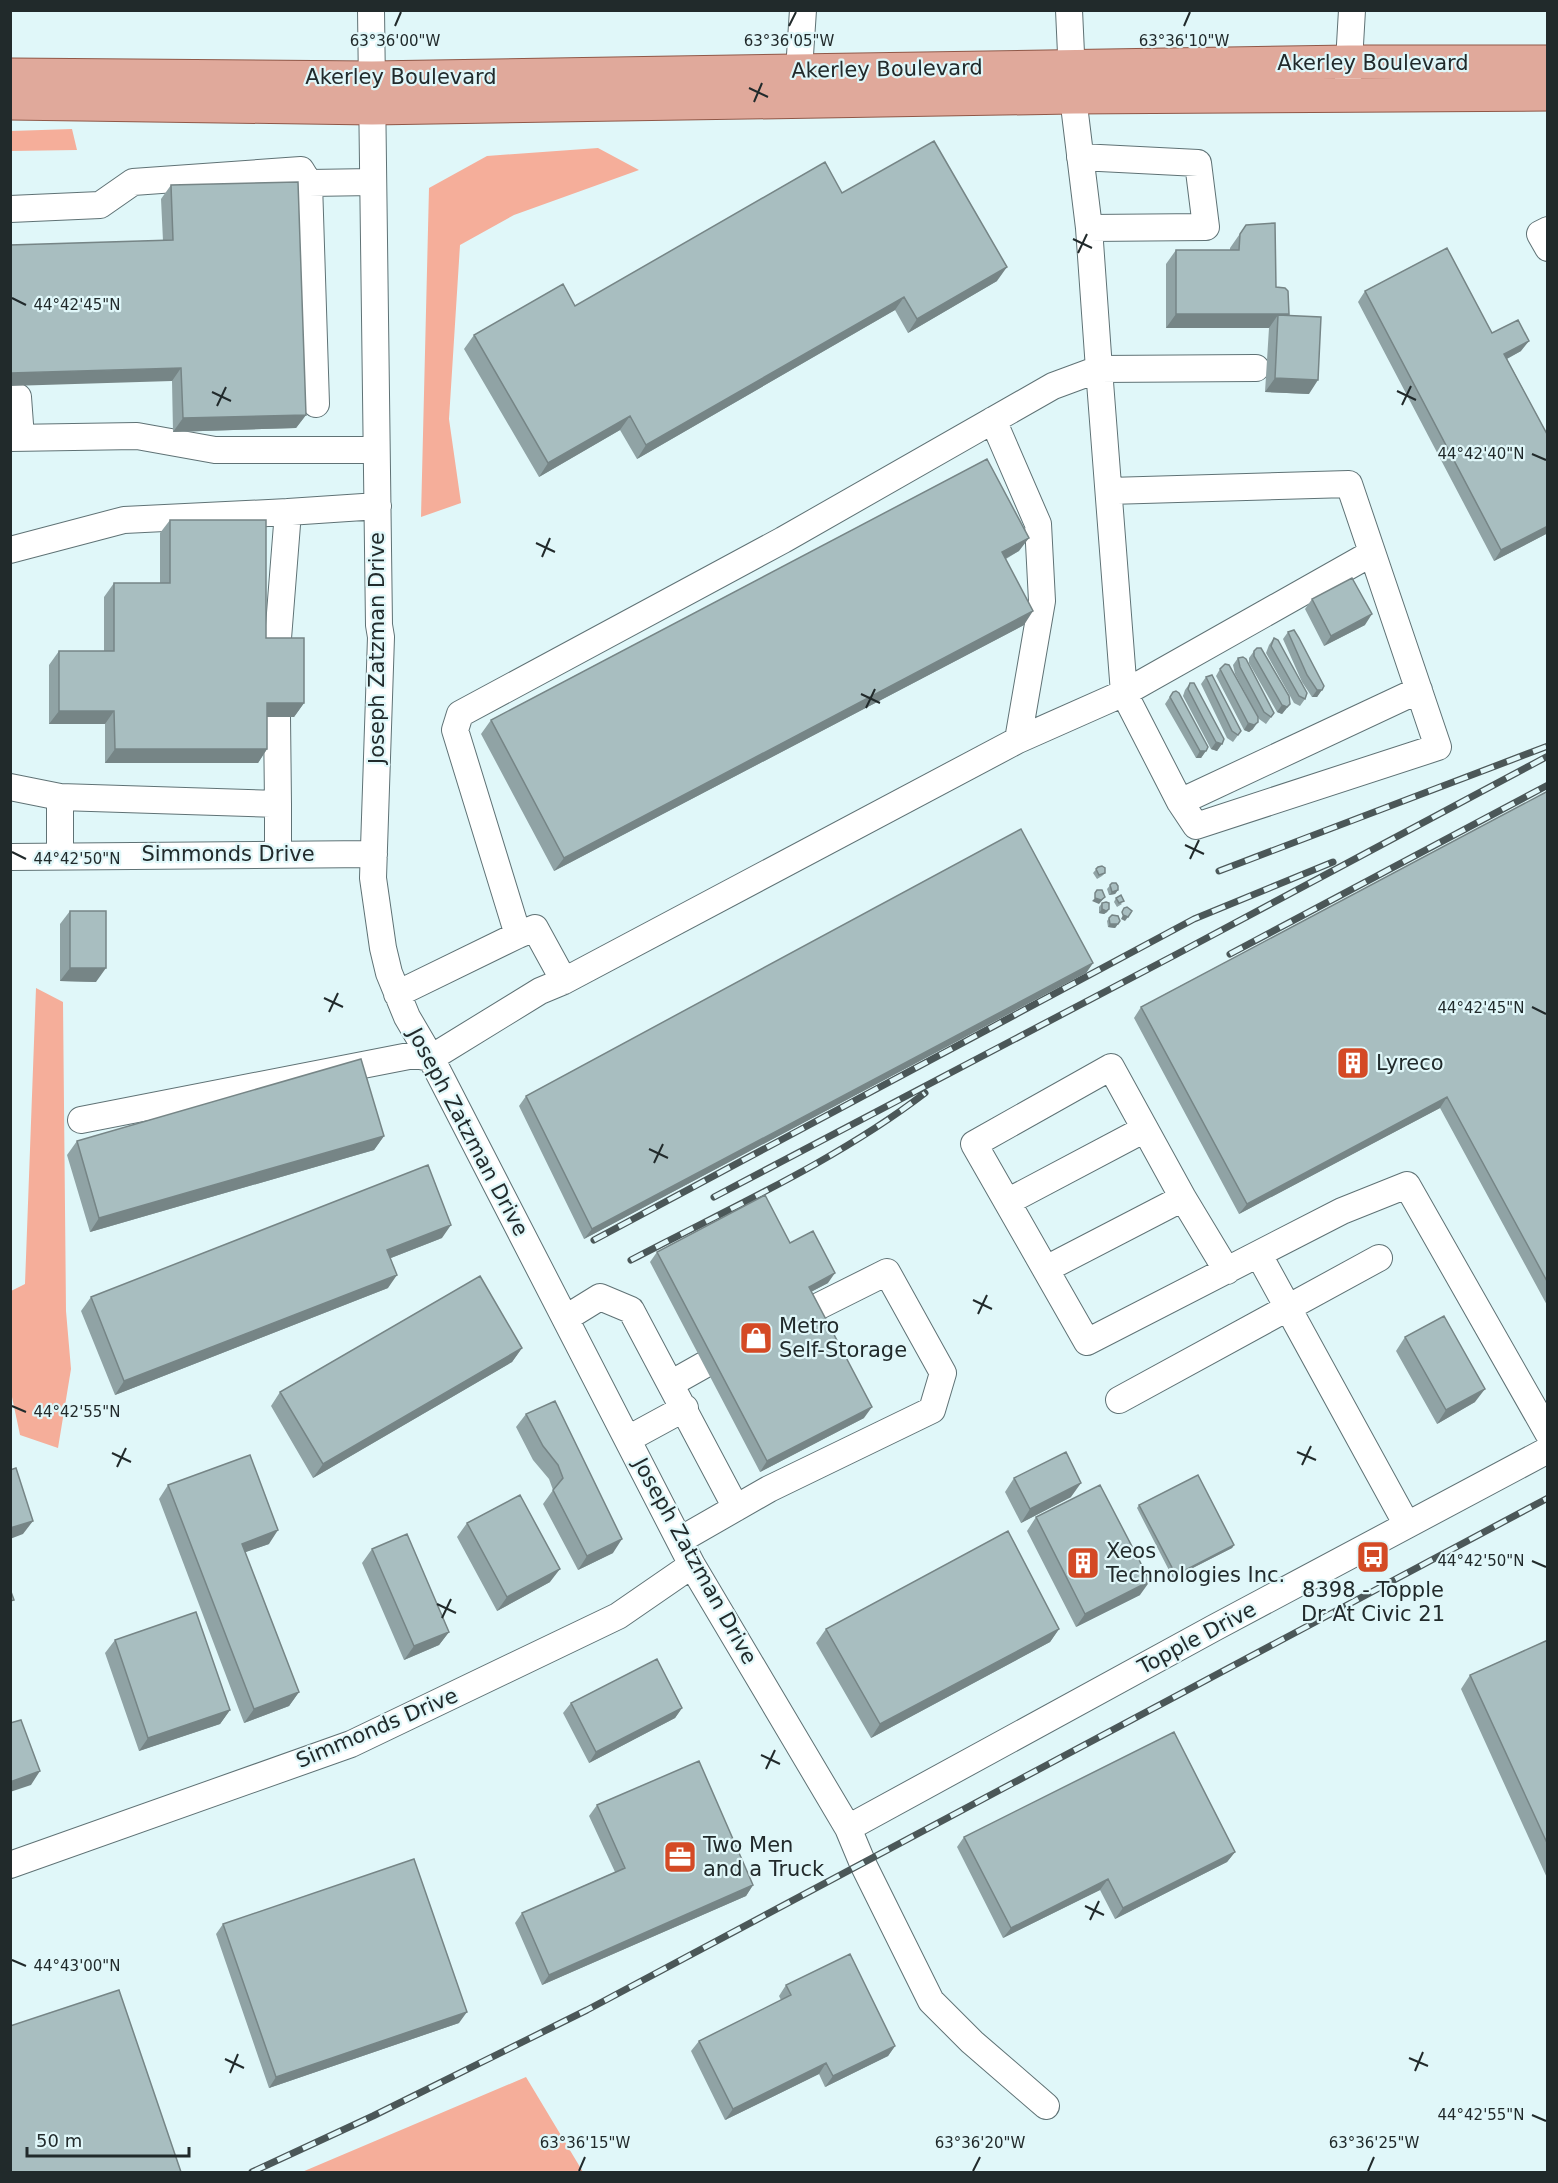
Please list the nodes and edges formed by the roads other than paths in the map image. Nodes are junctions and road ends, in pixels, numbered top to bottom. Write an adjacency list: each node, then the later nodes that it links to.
1 (370, 10): 10 (street, Joseph Zatzman Drive)
2 (803, 10): 7 (street)
3 (1069, 10): 9 (street)
4 (1352, 10): 5 (street)
5 (1349, 62): 6 (main road, Akerley Boulevard); 9 (main road, Akerley Boulevard); 11 (street)
6 (1548, 62)
7 (799, 70): 9 (main road, Akerley Boulevard); 10 (main road, Akerley Boulevard)
8 (10, 75): 10 (main road, Akerley Boulevard)
9 (1072, 82): 10 (main road, Akerley Boulevard); 11 (main road, Akerley Boulevard); 14 (street)
10 (372, 93): 13 (main road, Akerley Boulevard); 15 (street, Joseph Zatzman Drive)
11 (1348, 94): 12 (main road, Akerley Boulevard)
12 (1548, 94)
13 (10, 103)
14 (1080, 156): 18 (street); 18 (street)
15 (373, 182): 16 (street); 27 (street, Joseph Zatzman Drive)
16 (309, 183): 17 (street); 24 (street)
17 (10, 209)
18 (1089, 228): 22 (street)
19 (1548, 230): 20 (street)
20 (1548, 248)
21 (1256, 368): 22 (street)
22 (1099, 369): 25 (street); 28 (street)
23 (10, 397): 26 (street)
24 (316, 404)
25 (993, 420): 37 (street); 46 (street)
26 (16, 438): 27 (street)
27 (376, 450): 29 (street, Joseph Zatzman Drive)
28 (1108, 491): 32 (street); 35 (street)
29 (378, 506): 30 (street); 43 (street, Joseph Zatzman Drive)
30 (288, 512): 31 (street); 33 (street)
31 (10, 550)
32 (1372, 553): 34 (street); 35 (street)
33 (277, 651)
34 (1419, 690): 40 (street); 40 (street)
35 (1124, 693): 37 (street); 40 (street)
36 (277, 717): 41 (street)
37 (1018, 740): 47 (street)
38 (10, 787): 39 (street)
39 (60, 797): 41 (street); 45 (street)
40 (1180, 802)
41 (278, 804): 42 (street)
42 (278, 854): 43 (street, Simmonds Drive); 45 (street, Simmonds Drive)
43 (374, 854): 48 (street, Joseph Zatzman Drive)
44 (10, 856): 45 (street, Simmonds Drive)
45 (60, 856)
46 (518, 935): 47 (street); 48 (street)
47 (564, 981): 49 (street)
48 (397, 994): 49 (street, Joseph Zatzman Drive)
49 (431, 1058): 50 (street); 60 (street, Joseph Zatzman Drive)
50 (81, 1120)
51 (1145, 1129): 52 (street); 53 (street); 53 (street)
52 (1183, 1198): 56 (street); 57 (street)
53 (1007, 1202): 56 (street)
54 (1259, 1255): 57 (street); 58 (street); 65 (street)
55 (1379, 1258): 58 (street)
56 (1046, 1269): 57 (street)
57 (1227, 1271)
58 (1289, 1308): 63 (street); 69 (street)
59 (809, 1311): 68 (street)
60 (566, 1318): 62 (street); 66 (street, Joseph Zatzman Drive)
61 (704, 1365): 62 (street)
62 (672, 1383): 64 (street)
63 (1119, 1400)
64 (685, 1407): 66 (street); 68 (street)
65 (1548, 1433)
66 (628, 1439): 70 (street, Joseph Zatzman Drive)
67 (1548, 1450): 69 (street, Topple Drive)
68 (736, 1508): 70 (street)
69 (1407, 1525): 72 (street, Topple Drive)
70 (680, 1540): 71 (street, Joseph Zatzman Drive)
71 (692, 1565): 72 (street, Joseph Zatzman Drive); 73 (street, Simmonds Drive)
72 (848, 1828): 74 (street, Joseph Zatzman Drive)
73 (10, 1866)
74 (1046, 2106)

